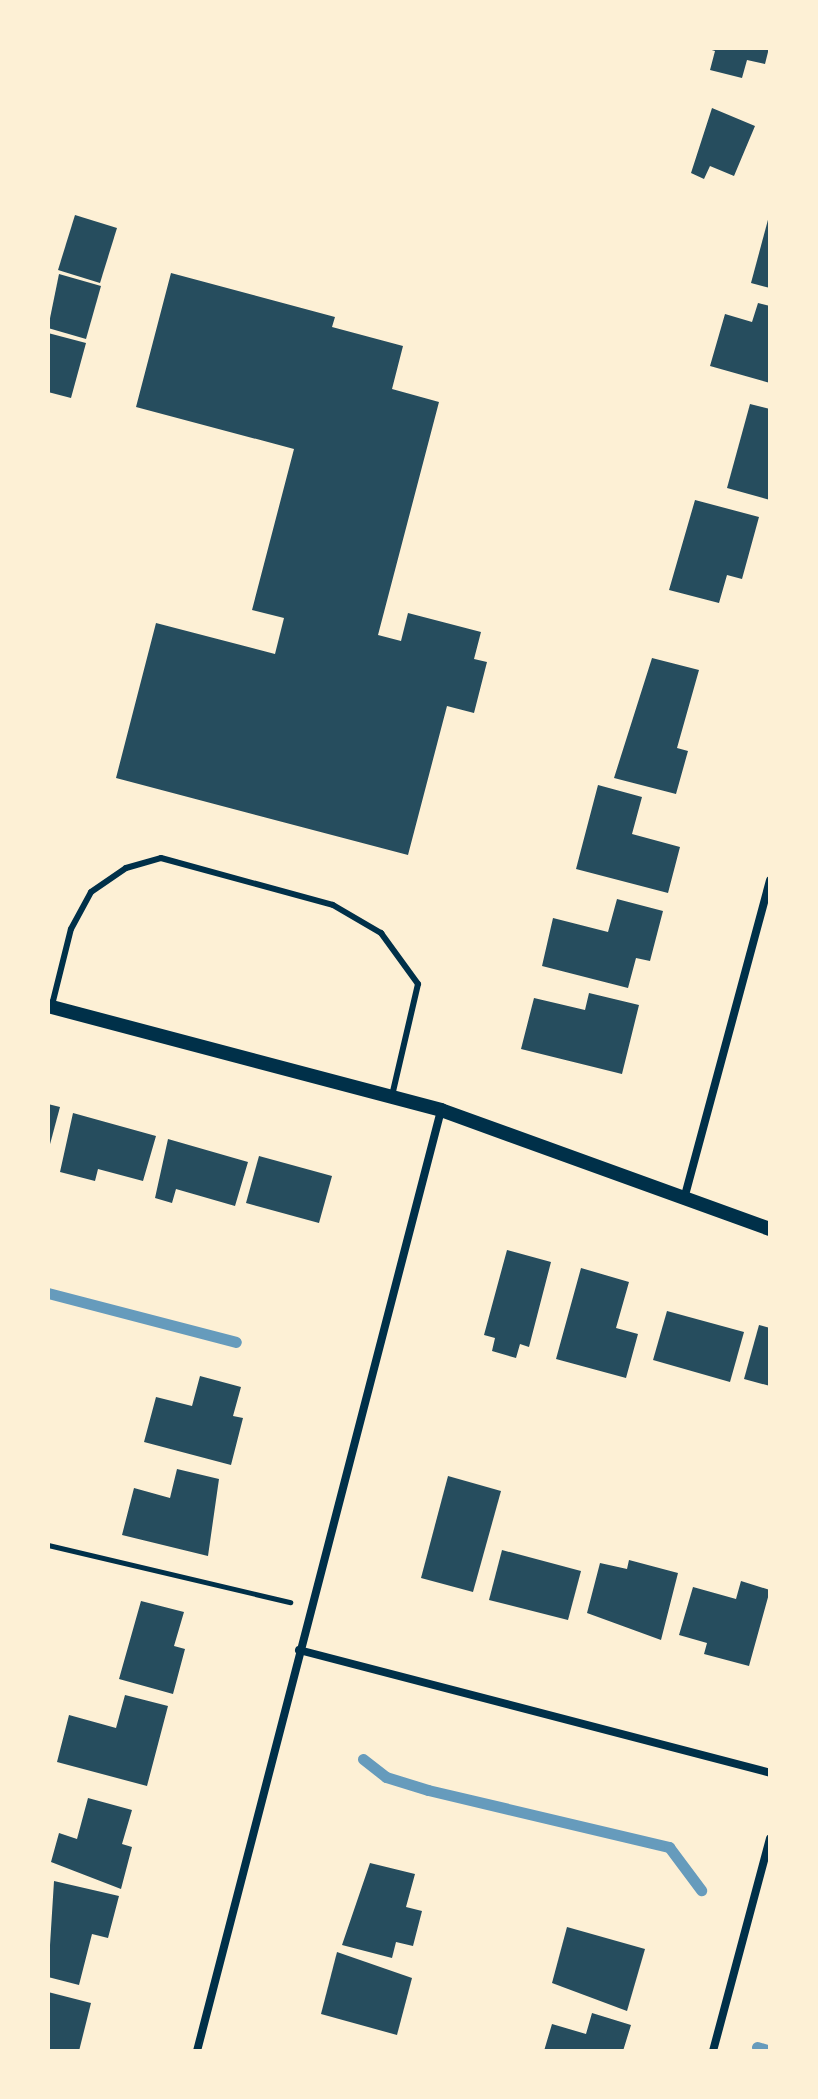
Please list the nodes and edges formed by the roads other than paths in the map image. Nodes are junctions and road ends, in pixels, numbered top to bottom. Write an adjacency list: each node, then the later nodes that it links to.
1 (770, 880): 5 (street)
2 (50, 1006): 3 (street); 3 (lane)
3 (392, 1096): 4 (street)
4 (441, 1110): 5 (street); 7 (street)
5 (683, 1200): 6 (street)
6 (770, 1229)
7 (299, 1650): 8 (street); 10 (street)
8 (770, 1773)
9 (770, 1839): 11 (street)
10 (197, 2051)
11 (713, 2051)

